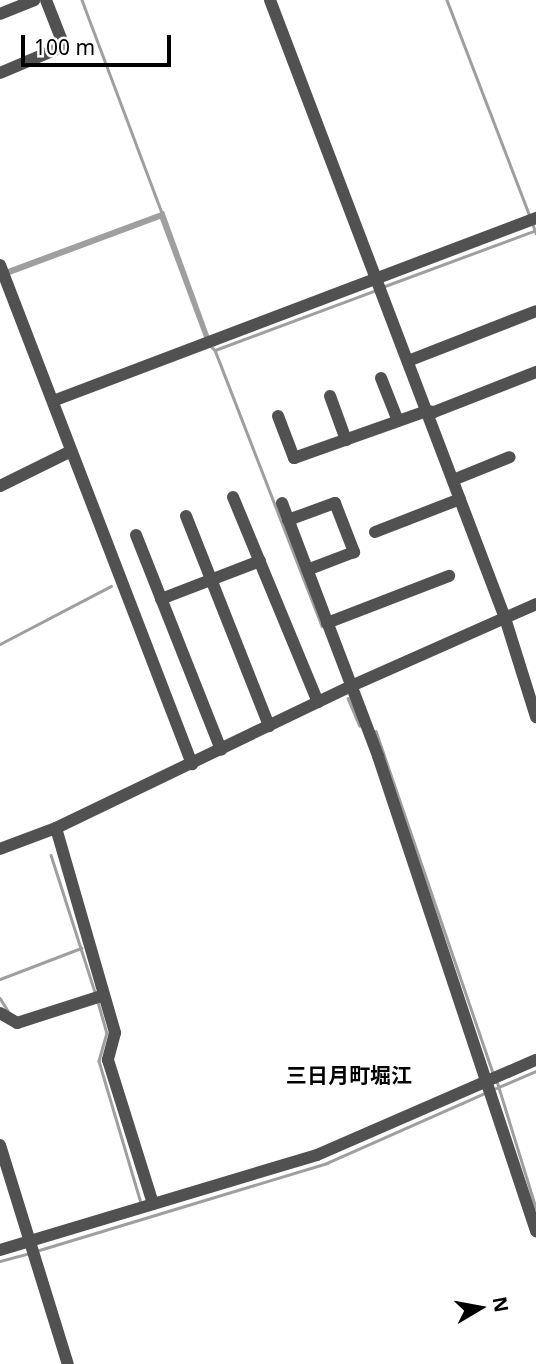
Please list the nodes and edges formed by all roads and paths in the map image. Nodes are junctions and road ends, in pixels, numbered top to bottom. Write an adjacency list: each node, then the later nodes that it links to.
1 (34, 0): 4 (street)
2 (46, 0): 5 (street)
3 (270, 0): 8 (street)
4 (0, 14)
5 (0, 72)
6 (533, 219): 8 (street)
7 (0, 265): 14 (street)
8 (379, 286): 10 (street); 14 (street)
9 (536, 312): 10 (street)
10 (408, 361): 15 (street)
11 (536, 372): 15 (street)
12 (381, 378): 17 (street)
13 (330, 396): 18 (street)
14 (54, 401): 19 (street)
15 (427, 411): 17 (street); 21 (street)
16 (278, 416): 18 (street)
17 (398, 421): 18 (street)
18 (346, 440)
19 (69, 452): 22 (street); 43 (street)
20 (510, 457): 21 (street)
21 (453, 480): 24 (street)
22 (0, 486)
23 (233, 497): 30 (street)
24 (460, 499): 28 (street); 36 (street)
25 (282, 503): 27 (street)
26 (186, 516): 33 (street)
27 (288, 520): 31 (street); 31 (street)
28 (375, 532)
29 (136, 535): 34 (street)
30 (260, 561): 33 (street); 39 (street)
31 (307, 570): 37 (street)
32 (449, 576): 37 (street)
33 (211, 580): 34 (street); 41 (street)
34 (161, 599): 42 (street)
35 (536, 604): 36 (street)
36 (505, 618): 38 (street); 40 (street)
37 (327, 623): 38 (street)
38 (349, 687): 39 (street); 49 (street)
39 (318, 702): 41 (street)
40 (536, 717)
41 (269, 726): 42 (street)
42 (221, 750): 43 (street)
43 (192, 764): 44 (street)
44 (56, 828): 45 (street); 46 (street)
45 (0, 849)
46 (98, 997): 47 (street); 51 (street)
47 (0, 1013)
48 (536, 1060): 49 (street)
49 (495, 1078): 51 (street); 52 (street)
50 (0, 1145): 53 (street)
51 (153, 1204): 53 (street)
52 (536, 1231)
53 (30, 1241): 54 (street); 55 (street)
54 (0, 1250)
55 (68, 1364)

